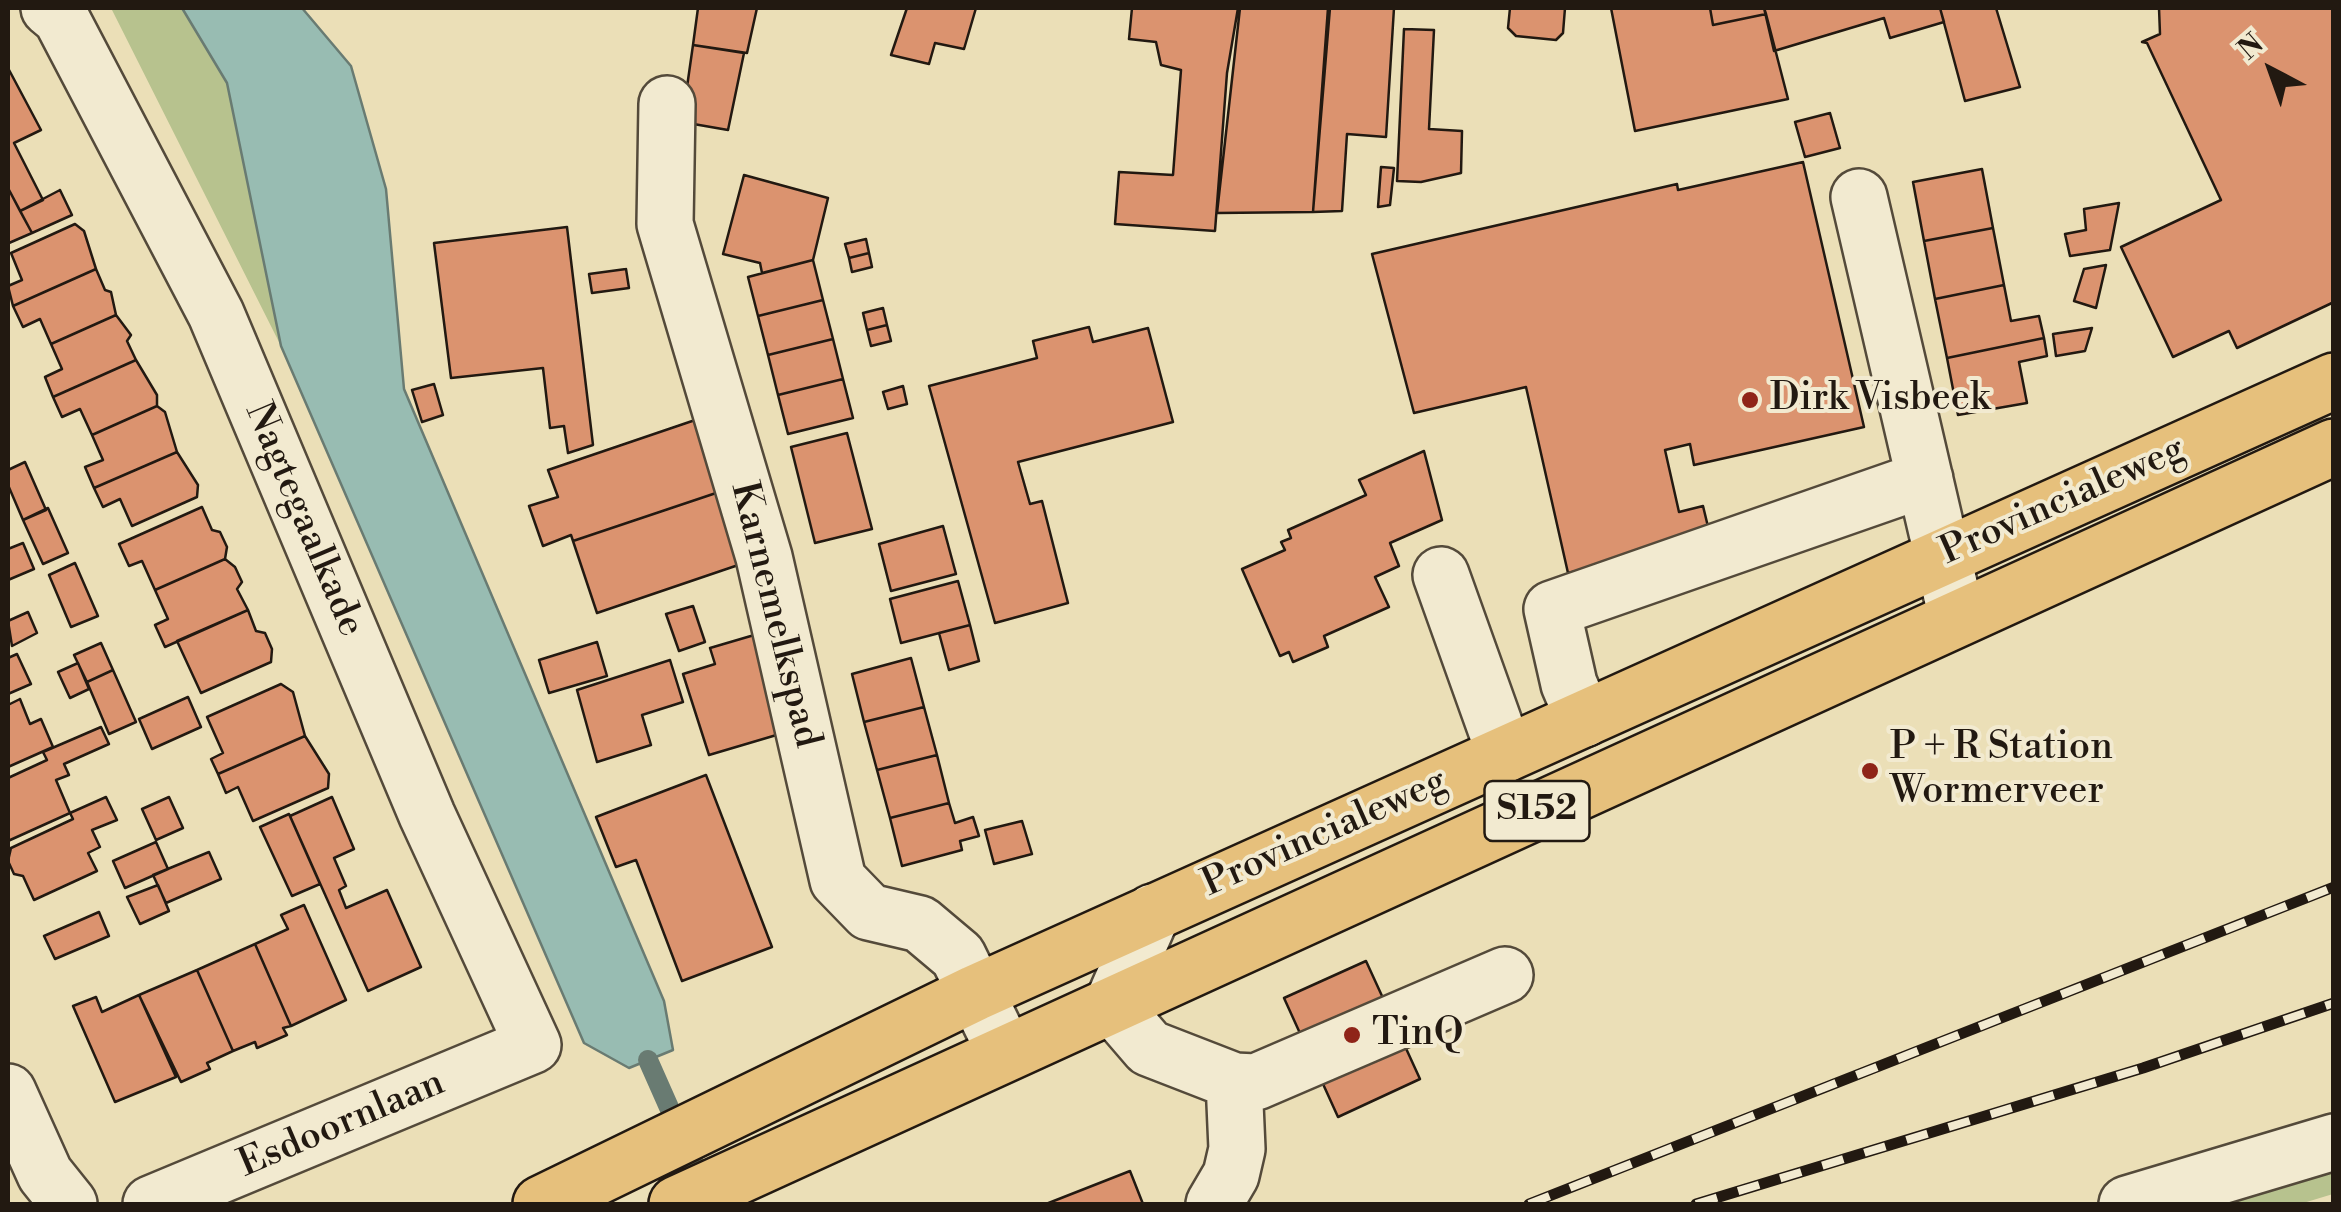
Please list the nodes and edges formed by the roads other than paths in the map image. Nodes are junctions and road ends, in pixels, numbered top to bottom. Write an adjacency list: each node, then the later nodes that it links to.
1 (49, 8): 16 (street, Nagtegaalkade)
2 (667, 104): 14 (street, Karnemelkspad)
3 (1859, 197): 6 (street)
4 (2334, 381): 7 (main road, Provincialeweg / S152)
5 (2334, 447): 9 (main road, Provincialeweg / S152)
6 (1925, 479): 7 (street); 10 (street)
7 (1942, 555): 9 (street); 10 (main road, Provincialeweg / S152)
8 (1441, 575): 11 (street)
9 (1957, 618): 15 (main road, Provincialeweg / S152)
10 (1584, 719): 11 (main road, Provincialeweg / S152)
11 (1505, 754): 12 (main road, Provincialeweg / S152)
12 (1153, 912): 14 (main road, Provincialeweg / S152); 15 (street)
13 (1505, 974): 18 (street)
14 (975, 993): 17 (street, Karnemelkspad); 23 (main road, Provincialeweg / S152)
15 (1112, 1005): 17 (main road, Provincialeweg / S152); 18 (street)
16 (533, 1045): 22 (street, Esdoornlaan)
17 (1005, 1052): 24 (main road, Provincialeweg / S152)
18 (1234, 1081): 25 (street)
19 (8, 1092): 21 (street)
20 (2334, 1142): 26 (street)
21 (70, 1204)
22 (151, 1204)
23 (541, 1204)
24 (676, 1204)
25 (1214, 1204)
26 (2127, 1204)

